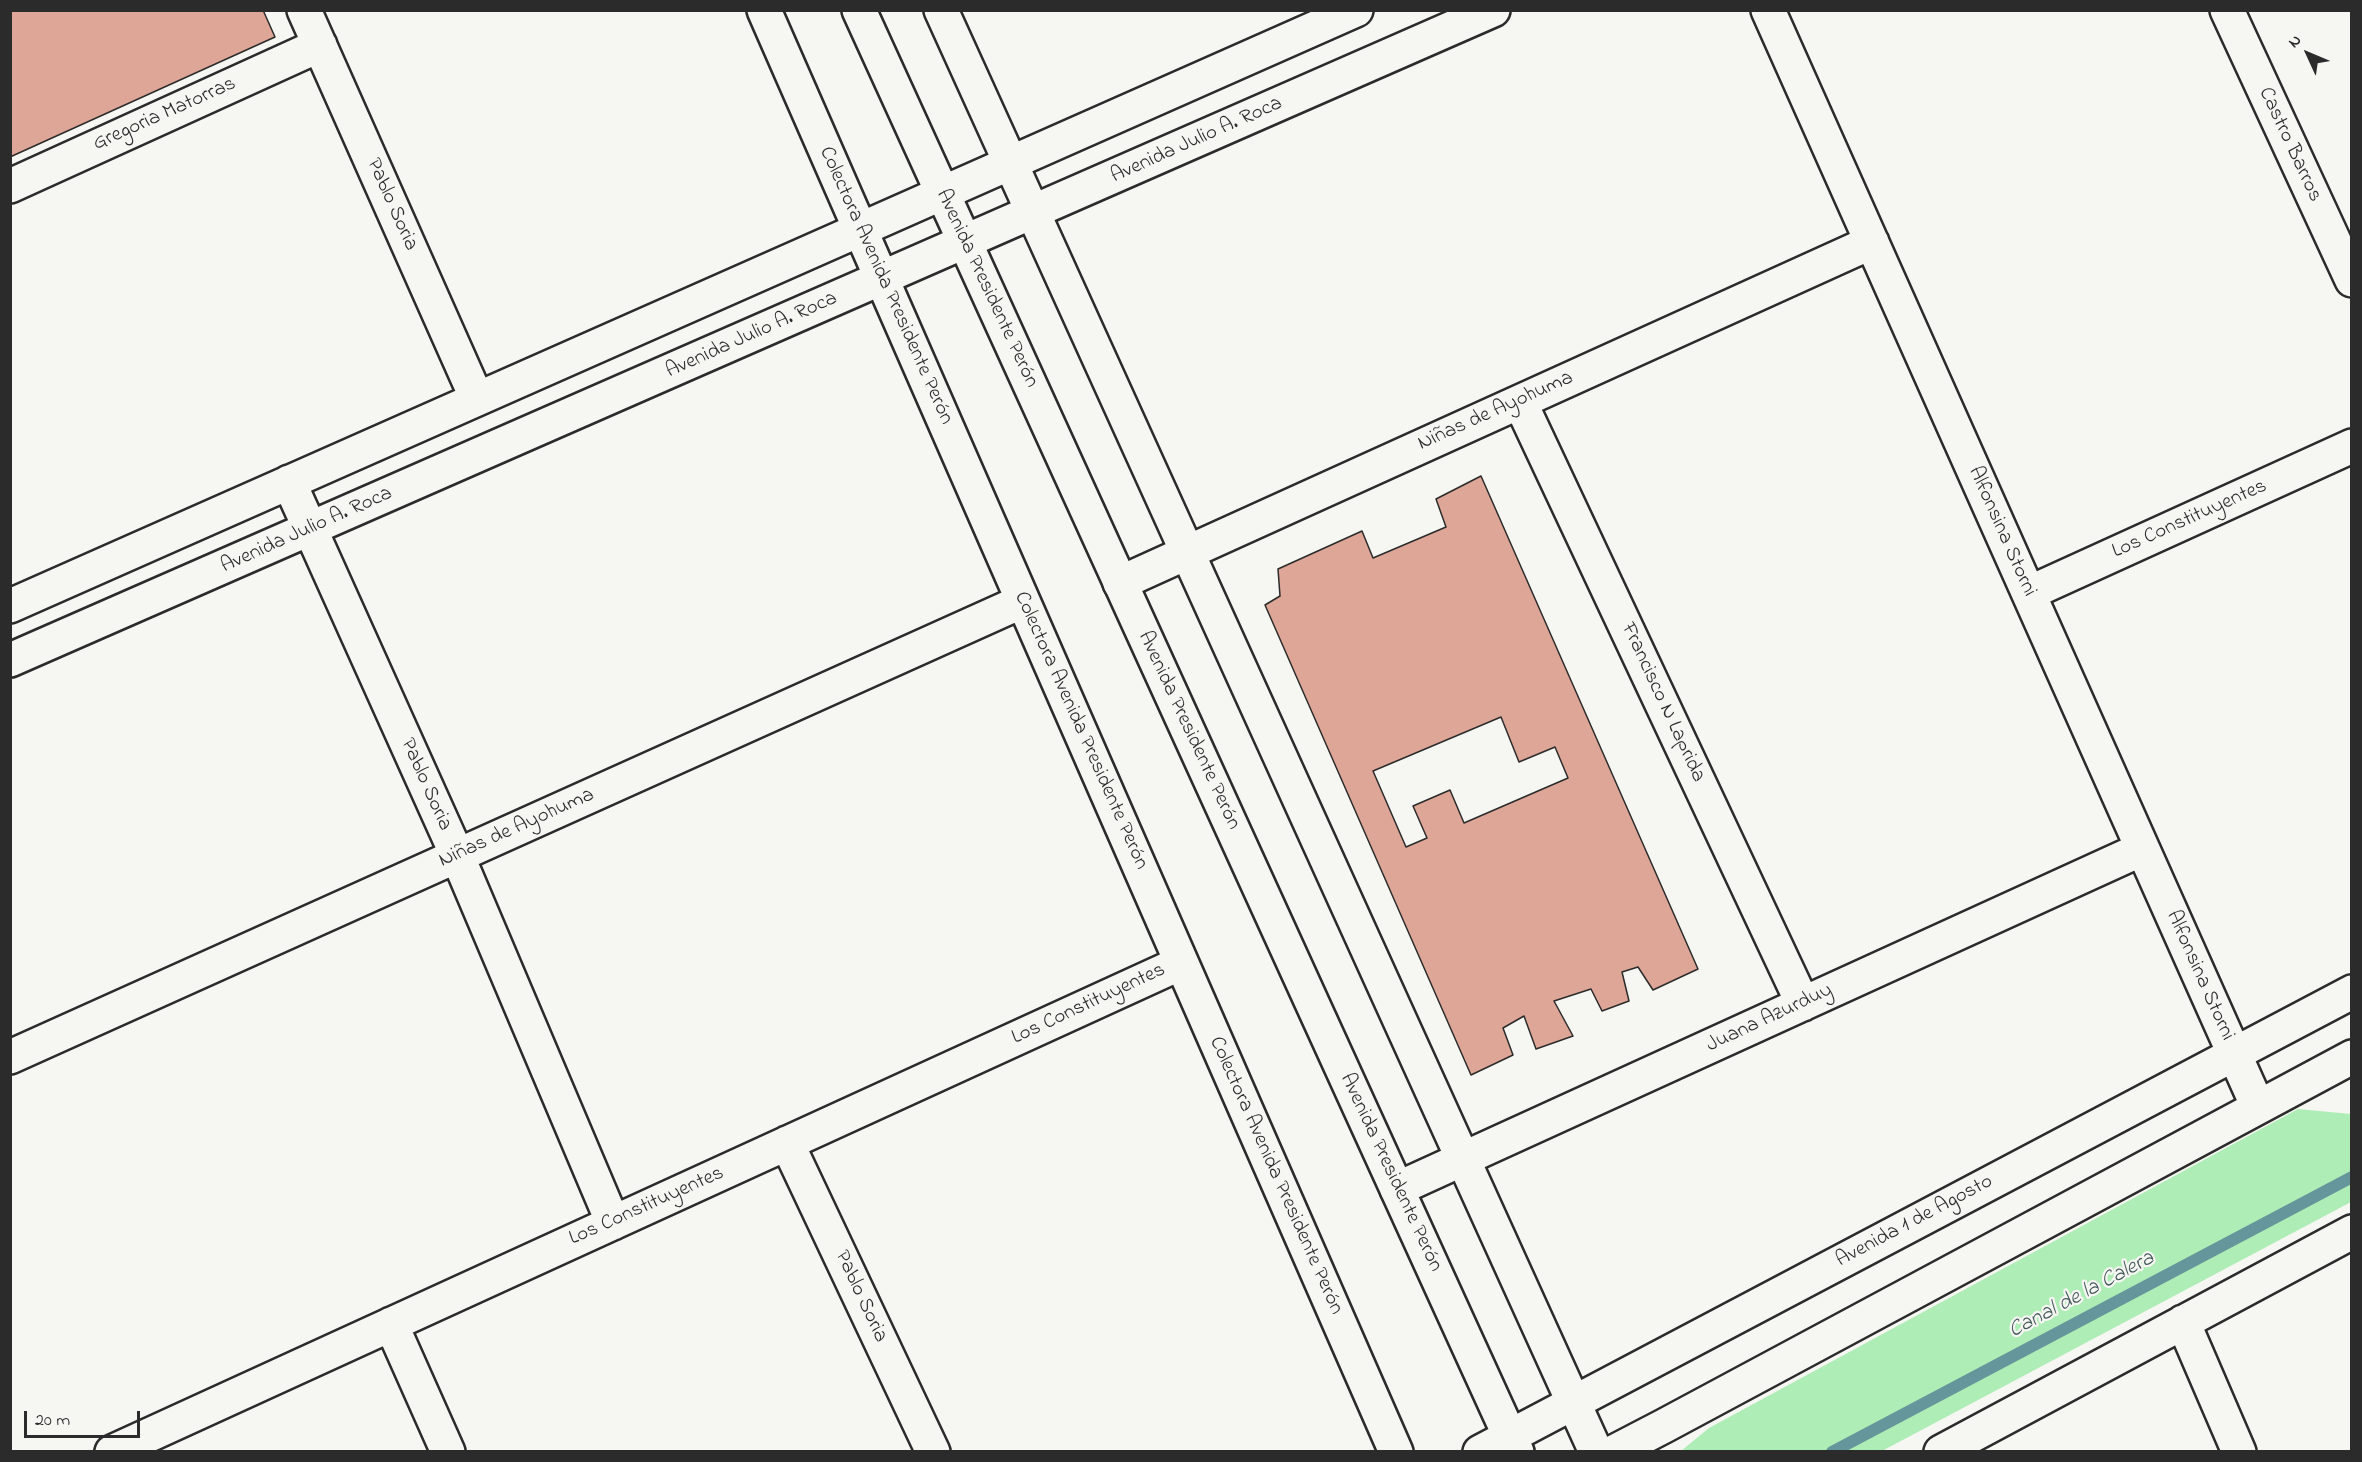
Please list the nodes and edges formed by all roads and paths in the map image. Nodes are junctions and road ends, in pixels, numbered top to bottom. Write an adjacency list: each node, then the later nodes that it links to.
1 (304, 10): 9 (street, Pablo Soria)
2 (764, 10): 14 (street, Colectora Avenida Presidente Perón)
3 (860, 10): 12 (street, Avenida Presidente Perón)
4 (940, 10): 10 (street)
5 (1356, 10): 10 (street)
6 (1493, 10): 13 (street, Avenida Julio A. Roca)
7 (1768, 10): 16 (street, Alfonsina Storni)
8 (2227, 10): 18 (street, Castro Barros)
9 (320, 45): 11 (street, Gregoria Matorras); 19 (street, Pablo Soria)
10 (1010, 163): 12 (street); 13 (street)
11 (10, 186)
12 (942, 192): 14 (street); 15 (street, Avenida Presidente Perón)
13 (1032, 213): 15 (street, Avenida Julio A. Roca); 24 (street)
14 (860, 229): 17 (street, Colectora Avenida Presidente Perón); 19 (street)
15 (965, 242): 17 (street, Avenida Julio A. Roca); 25 (street, Avenida Presidente Perón)
16 (1872, 242): 20 (street, Niñas de Ayohuma); 26 (street, Alfonsina Storni)
17 (882, 279): 23 (street, Avenida Julio A. Roca); 27 (street, Colectora Avenida Presidente Perón)
18 (2352, 280)
19 (477, 399): 22 (street)
20 (1520, 402): 24 (street, Niñas de Ayohuma); 34 (street, Francisco N Laprida)
21 (2352, 446): 26 (street, Los Constituyentes)
22 (289, 482): 23 (street, Pablo Soria); 28 (street)
23 (310, 529): 29 (street, Avenida Julio A. Roca); 31 (street, Pablo Soria)
24 (1187, 553): 25 (street, Niñas de Ayohuma); 40 (street)
25 (1120, 583): 41 (street, Avenida Presidente Perón)
26 (2028, 593): 30 (street, Alfonsina Storni)
27 (1023, 601): 31 (street, Niñas de Ayohuma); 32 (street, Colectora Avenida Presidente Perón)
28 (10, 606)
29 (10, 660)
30 (2142, 849): 34 (street, Juana Azurduy); 35 (street, Alfonsina Storni)
31 (457, 855): 36 (street, Niñas de Ayohuma); 42 (street, Pablo Soria)
32 (1181, 963): 39 (street, Los Constituyentes); 51 (street, Colectora Avenida Presidente Perón)
33 (2352, 992): 35 (street, Avenida 1 de Agosto)
34 (1803, 1004): 40 (street, Juana Azurduy)
35 (2234, 1053): 38 (street, Alfonsina Storni); 46 (street, Avenida 1 de Agosto)
36 (10, 1057)
37 (2352, 1057): 38 (street)
38 (2258, 1107): 54 (street)
39 (787, 1143): 42 (street, Los Constituyentes); 50 (street, Pablo Soria)
40 (1463, 1160): 41 (street, Juana Azurduy); 46 (street)
41 (1397, 1189): 47 (street, Avenida Presidente Perón)
42 (613, 1223): 45 (street, Los Constituyentes)
43 (2352, 1232): 44 (street)
44 (2183, 1322): 55 (street); 56 (street)
45 (391, 1324): 48 (street, Los Constituyentes); 49 (street)
46 (1574, 1403): 47 (street, Avenida 1 de Agosto); 53 (street)
47 (1513, 1444): 52 (street, Avenida 1 de Agosto)
48 (112, 1452)
49 (448, 1452)
50 (933, 1452)
51 (1396, 1452)
52 (1480, 1452)
53 (1596, 1452)
54 (1614, 1452)
55 (1941, 1452)
56 (2239, 1452)

